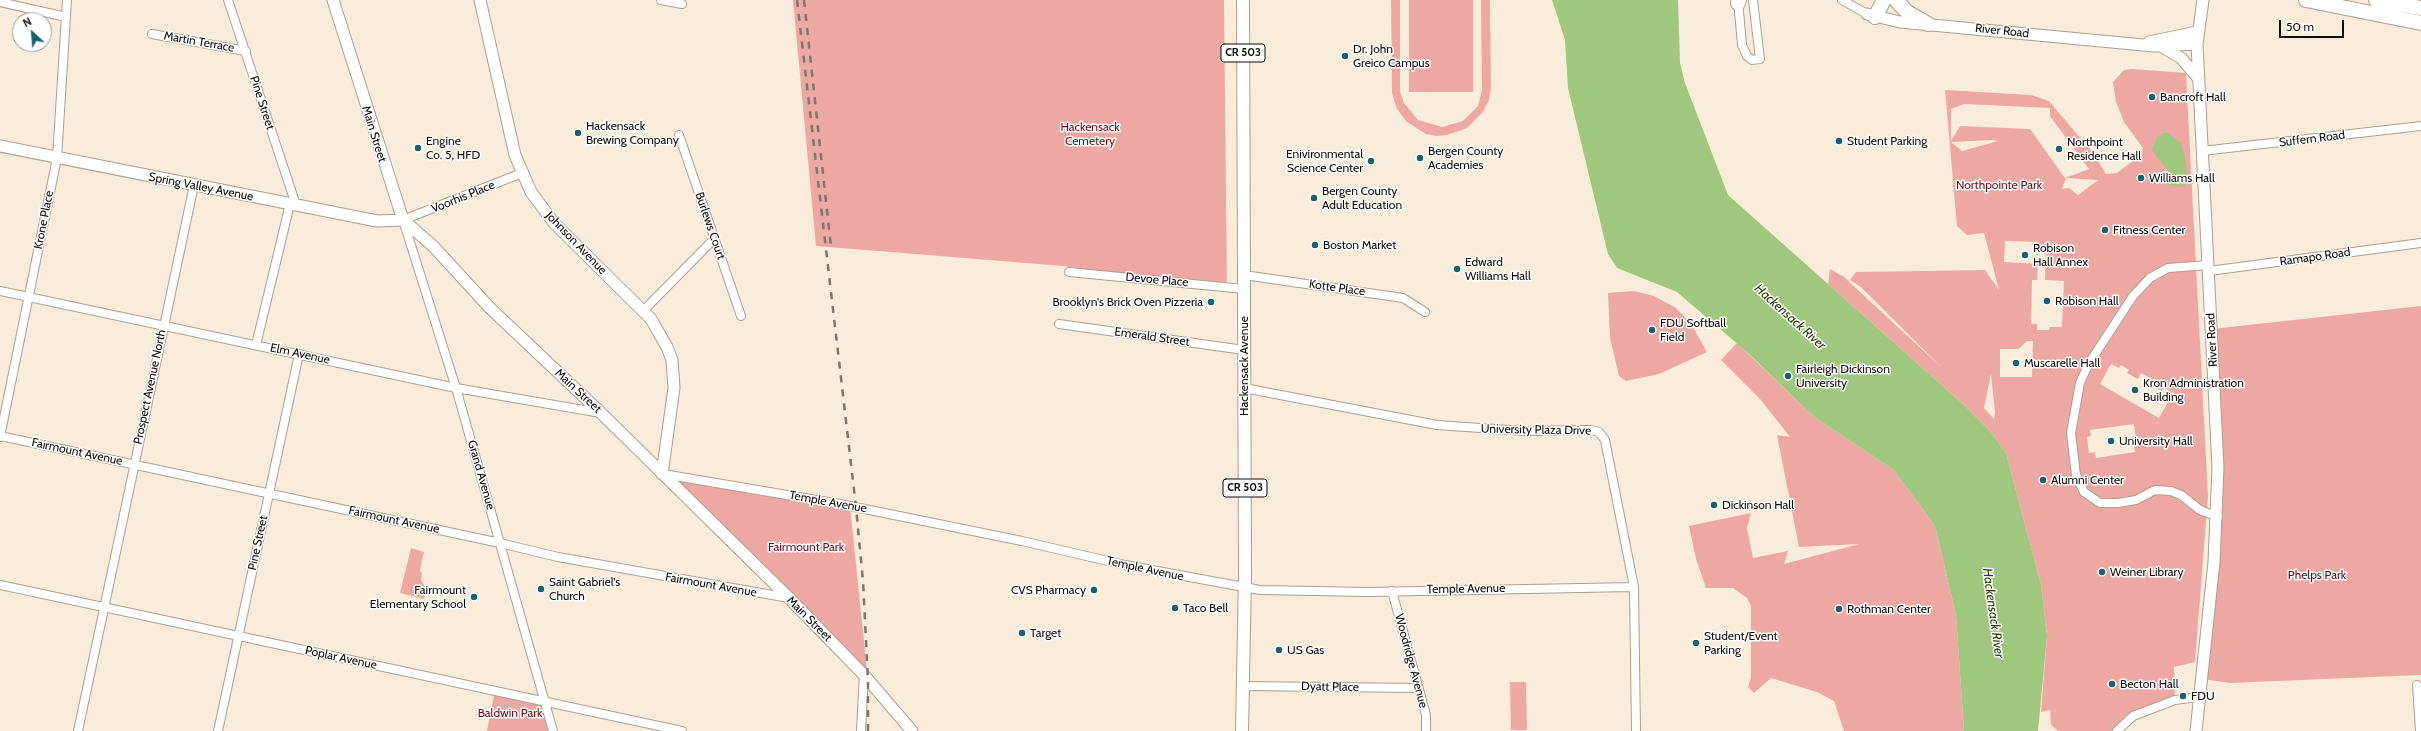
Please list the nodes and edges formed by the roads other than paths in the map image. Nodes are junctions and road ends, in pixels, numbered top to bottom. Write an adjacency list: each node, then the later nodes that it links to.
1 (68, 0): 20 (street, Krone Place)
2 (228, 0): 28 (street, Pine Street)
3 (333, 0): 38 (main road, Main Street)
4 (480, 0): 35 (main road, Johnson Avenue)
5 (661, 0): 17 (street)
6 (1243, 0): 43 (main road, Hackensack Avenue / CR 503)
7 (1842, 0): 19 (street)
8 (1874, 0): 19 (highway)
9 (1884, 0): 19 (highway)
10 (1896, 0): 22 (highway)
11 (2203, 0): 23 (main road, River Road)
12 (2306, 0): 21 (highway)
13 (2376, 0): 18 (highway)
14 (1739, 1): 15 (street)
15 (1754, 1)
16 (0, 2): 20 (street)
17 (682, 4)
18 (2421, 8)
19 (1871, 16): 22 (main road, River Road)
20 (66, 17): 34 (street, Krone Place)
21 (2421, 23)
22 (1928, 24): 26 (main road, River Road)
23 (2198, 32): 25 (main road, River Road); 26 (main road, River Road)
24 (152, 34): 28 (street, Martin Terrace)
25 (2197, 44): 27 (main road, River Road); 29 (main road, River Road)
26 (2137, 45): 27 (main road, River Road)
27 (2160, 46): 29 (main road)
28 (246, 51): 37 (street, Pine Street)
29 (2199, 79): 33 (main road, River Road)
30 (2421, 126): 33 (street, Suffern Road)
31 (679, 135): 39 (street, Burlews Court)
32 (0, 146): 34 (main road, Spring Valley Avenue)
33 (2202, 152): 41 (main road, River Road)
34 (57, 158): 36 (main road, Spring Valley Avenue); 46 (street, Krone Place)
35 (522, 173): 38 (street, Voorhis Place); 47 (main road, Johnson Avenue)
36 (194, 185): 37 (main road, Spring Valley Avenue); 51 (street, Prospect Avenue North)
37 (293, 204): 38 (main road, Spring Valley Avenue); 52 (street)
38 (403, 220): 55 (street, Grand Avenue); 57 (main road, Main Street)
39 (714, 239): 47 (street); 49 (street, Burlews Court)
40 (2421, 243): 41 (street, Ramapo Road)
41 (2208, 268): 62 (main road, River Road); 62 (street, Ramapo Road)
42 (1069, 272): 45 (street, Devoe Place)
43 (1244, 275): 45 (main road, Hackensack Avenue / CR 503); 48 (street, Kotte Place)
44 (0, 290): 46 (street, Elm Avenue)
45 (1244, 290): 53 (main road, Hackensack Avenue / CR 503)
46 (29, 297): 51 (street, Elm Avenue); 58 (street, Krone Place)
47 (643, 311): 60 (main road, Johnson Avenue)
48 (1425, 312)
49 (741, 316)
50 (1059, 324): 53 (street, Emerald Street)
51 (162, 325): 52 (street, Elm Avenue); 59 (street, Prospect Avenue North)
52 (256, 345): 54 (street, Elm Avenue)
53 (1244, 350): 56 (main road, Hackensack Avenue / CR 503)
54 (299, 354): 55 (street, Elm Avenue); 61 (street, Pine Street)
55 (456, 388): 57 (street, Elm Avenue); 63 (street, Grand Avenue)
56 (1244, 388): 65 (street, University Plaza Drive); 66 (main road, Hackensack Avenue / CR 503)
57 (601, 413): 60 (main road, Main Street)
58 (0, 436): 59 (street, Fairmount Avenue)
59 (134, 465): 61 (street, Fairmount Avenue); 69 (street, Prospect Avenue North)
60 (662, 474): 66 (street, Temple Avenue); 68 (main road, Main Street)
61 (269, 494): 63 (street, Fairmount Avenue); 70 (street, Pine Street)
62 (2218, 517): 75 (main road, River Road)
63 (500, 543): 68 (street, Fairmount Avenue); 76 (street, Grand Avenue)
64 (0, 585): 69 (street, Poplar Avenue)
65 (1634, 587): 67 (street, Temple Avenue); 85 (street, University Plaza Drive)
66 (1245, 588): 67 (street, Temple Avenue); 72 (main road, Hackensack Avenue / CR 503)
67 (1392, 591): 74 (street, Woodridge Avenue)
68 (789, 598): 71 (main road, Main Street)
69 (104, 607): 70 (street, Poplar Avenue); 77 (street, Prospect Avenue North)
70 (238, 636): 76 (street, Poplar Avenue); 78 (street, Pine Street)
71 (864, 675): 81 (street); 82 (main road, Main Street)
72 (1242, 686): 74 (street, Dyatt Place); 83 (main road, Hackensack Avenue / CR 503)
73 (2417, 686): 88 (street)
74 (1418, 688): 84 (street, Woodridge Avenue)
75 (2199, 697): 86 (street); 87 (main road, River Road)
76 (544, 702): 79 (street, Grand Avenue); 80 (street, Poplar Avenue)
77 (78, 731)
78 (218, 731)
79 (553, 731)
80 (682, 731)
81 (860, 731)
82 (912, 731)
83 (1242, 731)
84 (1426, 731)
85 (1636, 731)
86 (2118, 731)
87 (2196, 731)
88 (2420, 731)

